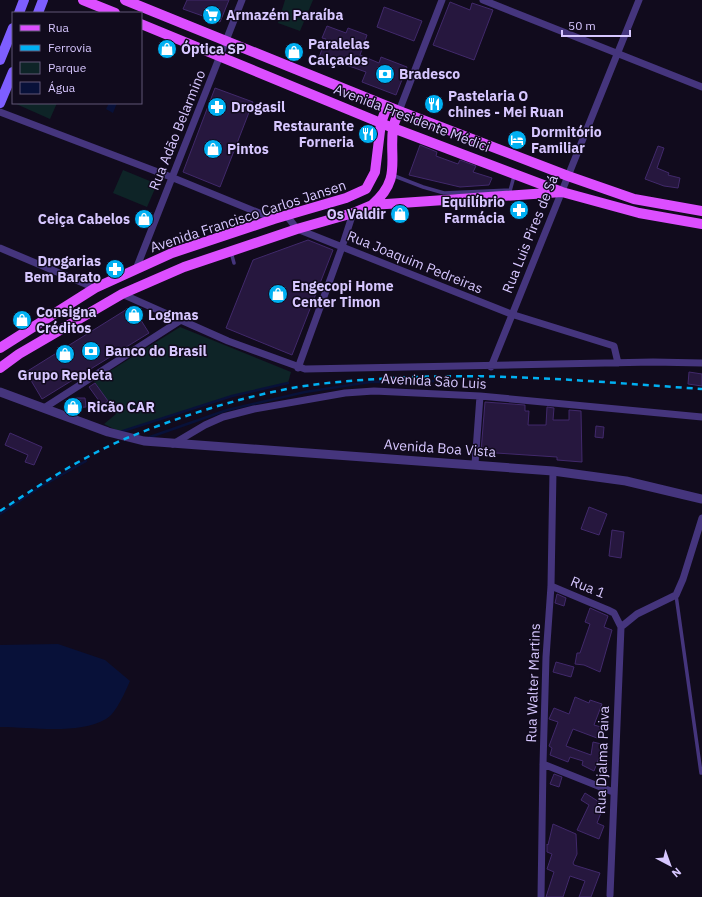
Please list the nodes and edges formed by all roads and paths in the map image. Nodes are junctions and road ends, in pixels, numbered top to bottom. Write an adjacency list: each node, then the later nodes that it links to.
1 (24, 0): 9 (main road)
2 (43, 0): 10 (main road)
3 (84, 0): 11 (main road)
4 (125, 0): 14 (main road, Avenida Presidente Médici)
5 (242, 0): 14 (street, Rua Adão Belarmino)
6 (442, 0): 22 (street)
7 (483, 0): 15 (street)
8 (639, 0): 15 (street, Rua Luis Pires de Sá)
9 (19, 12)
10 (38, 12)
11 (113, 12)
12 (142, 24): 16 (main road, Avenida Presidente Médici)
13 (12, 30): 17 (main road)
14 (226, 41): 16 (street, Rua Adão Belarmino); 21 (main road, Avenida Presidente Médici)
15 (618, 54): 19 (street); 28 (street, Rua Luis Pires de Sá)
16 (220, 56): 24 (main road, Avenida Presidente Médici); 29 (street, Rua Adão Belarmino)
17 (0, 60)
18 (12, 74): 20 (main road)
19 (702, 87)
20 (0, 103)
21 (387, 106): 22 (main road, Avenida Presidente Médici); 24 (main road, Avenida Francisco Carlos Jansen)
22 (399, 111): 25 (main road); 28 (main road, Avenida Presidente Médici)
23 (0, 112): 29 (street)
24 (381, 123): 25 (main road, Avenida Presidente Médici); 35 (main road, Avenida Francisco Carlos Jansen)
25 (393, 128): 26 (main road, Avenida Presidente Médici); 27 (main road)
26 (514, 173): 30 (lane); 31 (main road, Avenida Presidente Médici)
27 (392, 175): 30 (lane); 32 (main road, Avenida Francisco Carlos Jansen)
28 (568, 176): 31 (street, Rua Luis Pires de Sá); 33 (main road, Avenida Presidente Médici)
29 (171, 177): 36 (street); 43 (street, Rua Adão Belarmino)
30 (510, 192): 31 (main road, Avenida Francisco Carlos Jansen); 32 (main road, Avenida Francisco Carlos Jansen)
31 (562, 192): 37 (main road, Avenida Presidente Médici); 46 (street, Rua Luis Pires de Sá)
32 (372, 205): 34 (main road, Avenida Francisco Carlos Jansen)
33 (702, 210)
34 (353, 214): 38 (main road, Avenida Francisco Carlos Jansen); 39 (street)
35 (287, 216): 36 (main road, Avenida Francisco Carlos Jansen); 38 (street)
36 (274, 219): 43 (main road, Avenida Francisco Carlos Jansen)
37 (702, 224)
38 (297, 229): 39 (street, Rua Joaquim Pedreiras); 41 (main road, Avenida Francisco Carlos Jansen)
39 (342, 247): 46 (street, Rua Joaquim Pedreiras); 53 (street)
40 (0, 248): 44 (street)
41 (230, 251): 42 (lane); 45 (main road, Avenida Francisco Carlos Jansen)
42 (234, 263)
43 (136, 269): 44 (main road, Avenida Francisco Carlos Jansen)
44 (95, 288): 48 (main road, Avenida Francisco Carlos Jansen)
45 (122, 294): 47 (street); 52 (main road, Avenida Francisco Carlos Jansen)
46 (512, 314): 49 (street, Rua Joaquim Pedreiras); 51 (street, Rua Luis Pires de Sá)
47 (181, 320): 53 (street); 56 (street)
48 (0, 348)
49 (618, 363): 50 (street, Avenida São Luis); 51 (street, Avenida São Luis)
50 (702, 363)
51 (491, 367): 53 (street, Avenida São Luis)
52 (0, 368)
53 (298, 368)
54 (0, 392): 56 (street, Avenida Boa Vista)
55 (480, 396): 57 (street, Avenida São Luis); 58 (street, Avenida São Luis); 59 (street)
56 (44, 408): 58 (street, Avenida Boa Vista)
57 (702, 417)
58 (173, 444): 59 (street, Avenida Boa Vista)
59 (475, 464): 60 (street, Avenida Boa Vista)
60 (553, 471): 61 (street, Avenida Boa Vista); 63 (street, Rua Walter Martins)
61 (702, 499)
62 (702, 518): 64 (street)
63 (551, 586): 65 (street, Rua 1); 66 (street, Rua Walter Martins)
64 (676, 595): 65 (street); 67 (lane)
65 (621, 627): 68 (street, Rua Djalma Paiva)
66 (543, 764): 68 (street); 70 (street, Rua Walter Martins)
67 (701, 773)
68 (613, 792): 69 (street, Rua Djalma Paiva)
69 (610, 895)
70 (542, 897)

